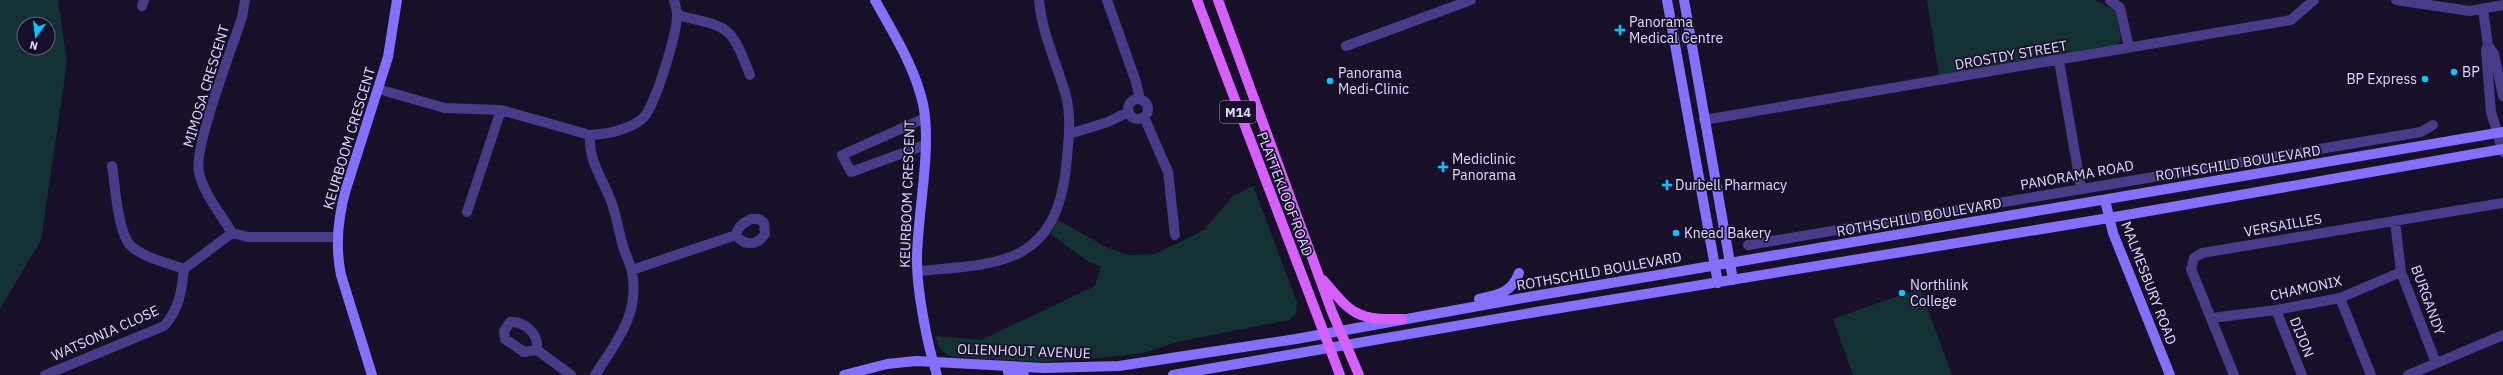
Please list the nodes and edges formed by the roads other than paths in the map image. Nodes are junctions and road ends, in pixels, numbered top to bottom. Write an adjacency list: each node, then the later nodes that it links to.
1 (245, 0): 44 (street, MIMOSA CRESCENT)
2 (397, 0): 23 (street, KEURBOOM CRESCENT)
3 (674, 0): 17 (street)
4 (875, 0): 29 (street, KEURBOOM CRESCENT)
5 (1039, 0): 33 (street)
6 (1107, 0): 25 (street)
7 (1197, 0): 65 (main road, PLATTEKLOOF ROAD / M14)
8 (1218, 0): 56 (main road, PLATTEKLOOF ROAD / M14)
9 (1471, 0): 19 (street)
10 (1667, 0): 50 (street)
11 (1686, 0): 30 (street)
12 (2110, 0): 20 (street)
13 (2314, 0): 20 (street, DROSTDY STREET)
14 (2396, 0): 16 (street)
15 (2503, 5): 16 (street)
16 (2483, 10): 18 (street)
17 (677, 15): 22 (street); 34 (street)
18 (2488, 45): 24 (street); 32 (street)
19 (1346, 46)
20 (2129, 47): 21 (street, DROSTDY STREET)
21 (2059, 61): 30 (street, DROSTDY STREET); 38 (street)
22 (750, 75)
23 (378, 89): 26 (street); 47 (street, KEURBOOM CRESCENT)
24 (2503, 96)
25 (1140, 99): 27 (street); 28 (street)
26 (501, 110): 34 (street); 41 (street)
27 (1128, 112): 28 (street); 33 (street)
28 (1144, 117): 46 (street)
29 (925, 118): 35 (street, KEURBOOM CRESCENT); 35 (street)
30 (1704, 120): 49 (street)
31 (2434, 125): 38 (street, PANORAMA ROAD)
32 (2500, 133): 36 (street); 39 (street, ROTHSCHILD BOULEVARD)
33 (1069, 134): 53 (street)
34 (590, 135): 52 (street)
35 (925, 145): 53 (street, KEURBOOM CRESCENT)
36 (2503, 150): 42 (street, ROTHSCHILD BOULEVARD)
37 (112, 166): 51 (street)
38 (2081, 188): 48 (street, PANORAMA ROAD)
39 (2105, 200): 42 (street, MALMESBURY ROAD); 49 (street, ROTHSCHILD BOULEVARD)
40 (2503, 203): 43 (street, VERSAILLES)
41 (467, 212)
42 (2109, 218): 57 (street, ROTHSCHILD BOULEVARD); 85 (street, MALMESBURY ROAD)
43 (2395, 221): 54 (street, BURGANDY); 62 (street, VERSAILLES)
44 (232, 233): 47 (street); 51 (street)
45 (736, 235): 52 (street)
46 (1175, 235)
47 (338, 237): 75 (street, KEURBOOM CRESCENT)
48 (1748, 245)
49 (1729, 263): 50 (street, ROTHSCHILD BOULEVARD); 57 (street)
50 (1713, 266): 58 (street); 61 (street, ROTHSCHILD BOULEVARD)
51 (184, 269): 74 (street, WATSONIA CLOSE)
52 (632, 270): 77 (street)
53 (918, 270): 70 (street, KEURBOOM CRESCENT)
54 (2400, 272): 59 (street, CHAMONIX); 71 (street, BURGANDY)
55 (1519, 273): 61 (street)
56 (1319, 276): 63 (main road); 64 (main road, PLATTEKLOOF ROAD / M14)
57 (1733, 280): 58 (street, ROTHSCHILD BOULEVARD)
58 (1718, 283): 67 (street, ROTHSCHILD BOULEVARD)
59 (2340, 298): 60 (street, CHAMONIX); 88 (street)
60 (2276, 310): 62 (street, CHAMONIX); 87 (street, DIJON)
61 (1442, 312): 63 (street, ROTHSCHILD BOULEVARD)
62 (2212, 318): 86 (street, VERSAILLES)
63 (1402, 319): 64 (street, ROTHSCHILD BOULEVARD)
64 (1340, 331): 65 (street, OLIENHOUT AVENUE); 67 (main road, PLATTEKLOOF ROAD / M14)
65 (1323, 335): 68 (main road, PLATTEKLOOF ROAD / M14); 73 (street, OLIENHOUT AVENUE)
66 (2503, 335): 71 (street)
67 (1346, 346): 68 (street, ROTHSCHILD BOULEVARD); 84 (main road, PLATTEKLOOF ROAD / M14)
68 (1328, 349): 82 (street); 83 (main road, PLATTEKLOOF ROAD / M14)
69 (537, 350): 76 (street)
70 (932, 361): 72 (street, OLIENHOUT AVENUE); 78 (street, OLIENHOUT AVENUE); 79 (street, KEURBOOM CRESCENT)
71 (2436, 363): 89 (street)
72 (984, 365): 73 (street, OLIENHOUT AVENUE); 80 (street)
73 (1077, 368): 81 (street)
74 (45, 374)
75 (372, 375)
76 (571, 375)
77 (595, 375)
78 (844, 375)
79 (937, 375)
80 (1024, 375)
81 (1059, 375)
82 (1173, 375)
83 (1340, 375)
84 (1359, 375)
85 (2170, 375)
86 (2234, 375)
87 (2302, 375)
88 (2371, 375)
89 (2408, 375)

